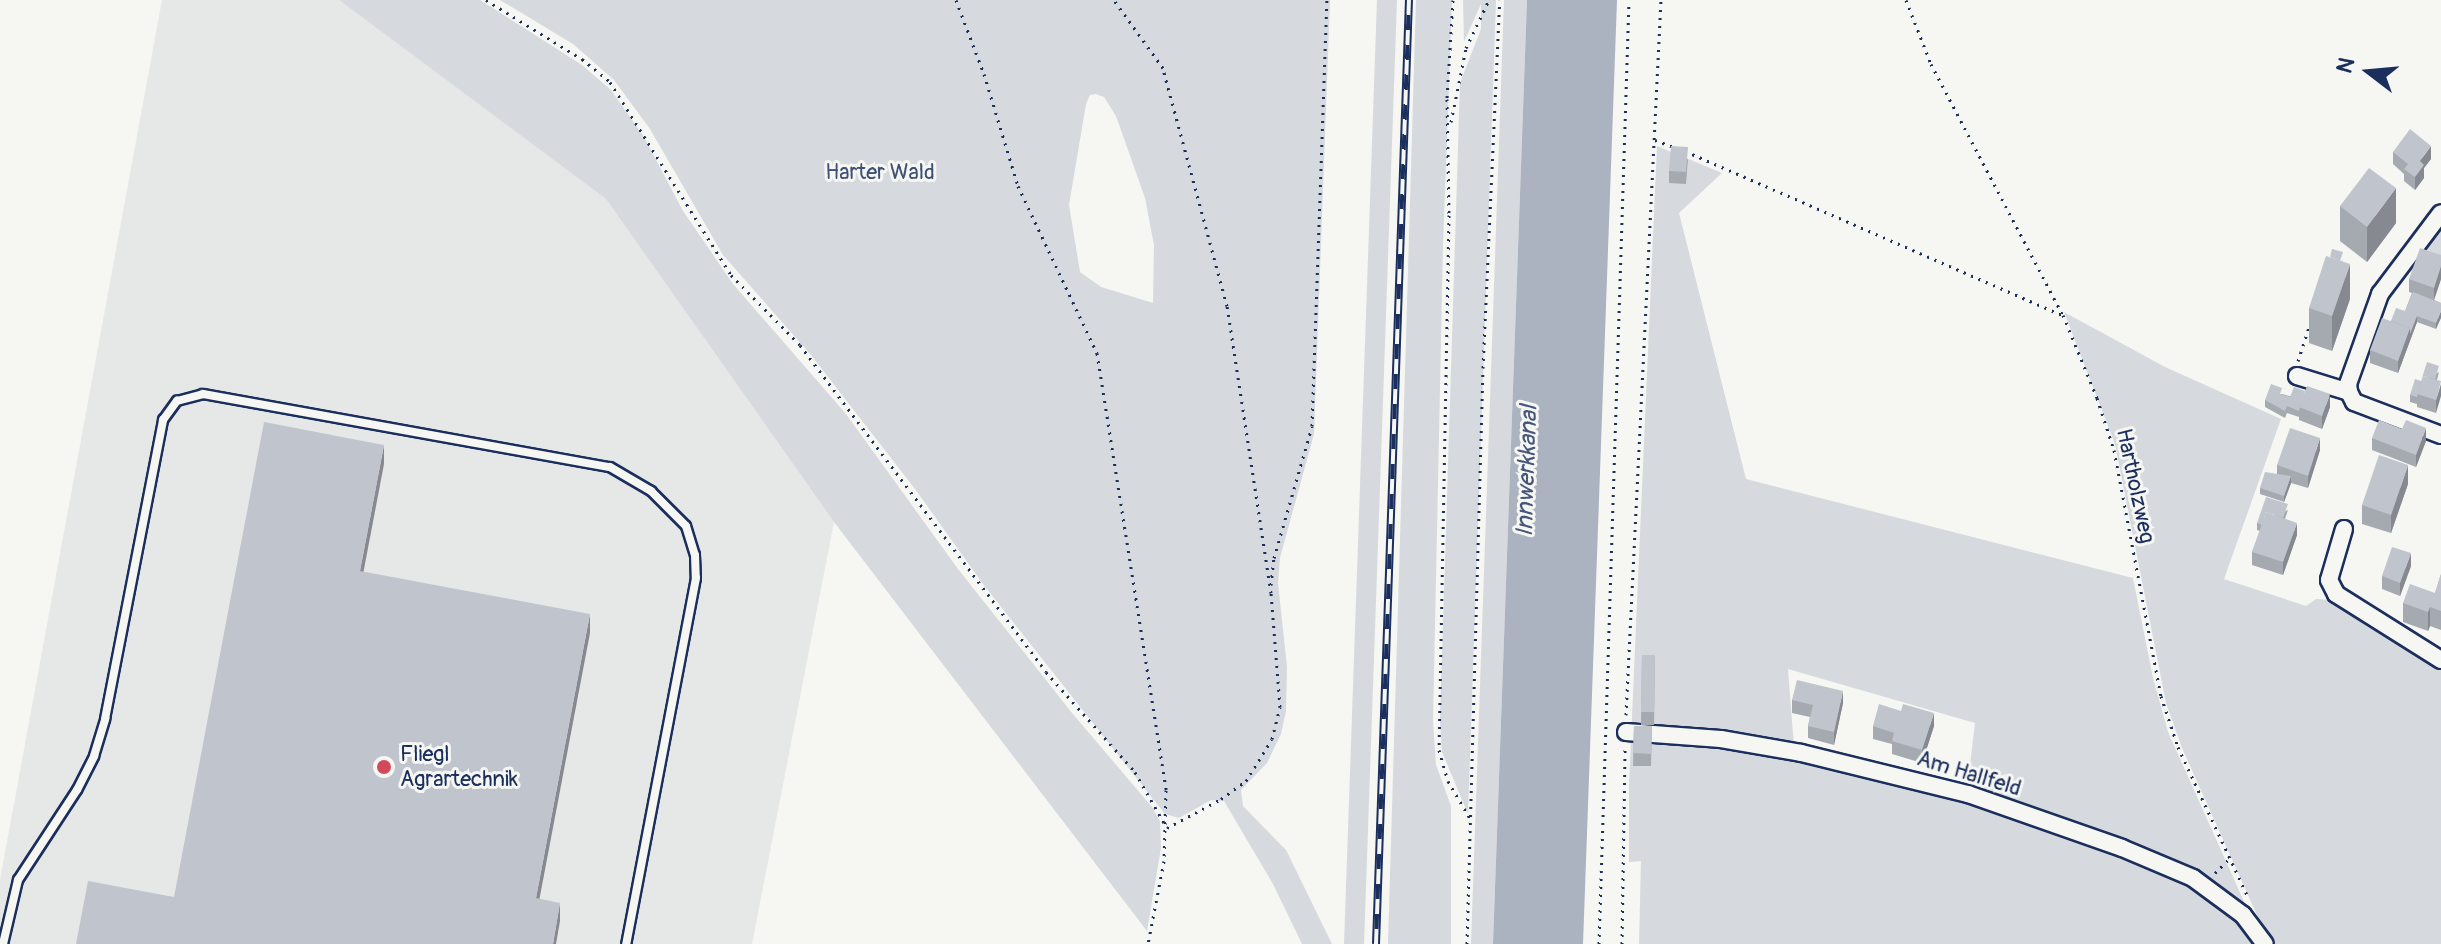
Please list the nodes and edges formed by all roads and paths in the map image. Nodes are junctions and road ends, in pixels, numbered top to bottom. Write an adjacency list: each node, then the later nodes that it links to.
1 (486, 0): 24 (path)
2 (956, 0): 24 (path)
3 (1114, 0): 20 (path)
4 (1327, 0): 20 (path)
5 (1453, 0): 11 (path)
6 (1489, 0): 11 (path)
7 (1500, 0): 23 (path)
8 (1629, 0): 32 (path)
9 (1661, 0): 12 (path)
10 (1906, 0): 15 (path, Hartholzweg)
11 (1450, 130): 23 (path)
12 (1654, 140): 15 (path); 22 (path)
13 (2441, 213): 17 (street)
14 (2313, 312): 16 (path)
15 (2063, 315): 25 (path, Hartholzweg)
16 (2297, 376): 17 (street)
17 (2349, 392): 18 (street)
18 (2441, 435)
19 (2344, 529): 21 (street)
20 (1271, 593): 24 (path)
21 (2441, 660)
22 (1626, 732): 26 (street, Am Hallfeld); 33 (path)
23 (1471, 820): 31 (path)
24 (1167, 828): 30 (path)
25 (2229, 859): 26 (path); 27 (path, Hartholzweg)
26 (2204, 884): 34 (street, Am Hallfeld)
27 (2248, 898)
28 (3, 944): 29 (lane)
29 (626, 944)
30 (1148, 944)
31 (1467, 944)
32 (1599, 944)
33 (1622, 944)
34 (2265, 944)

